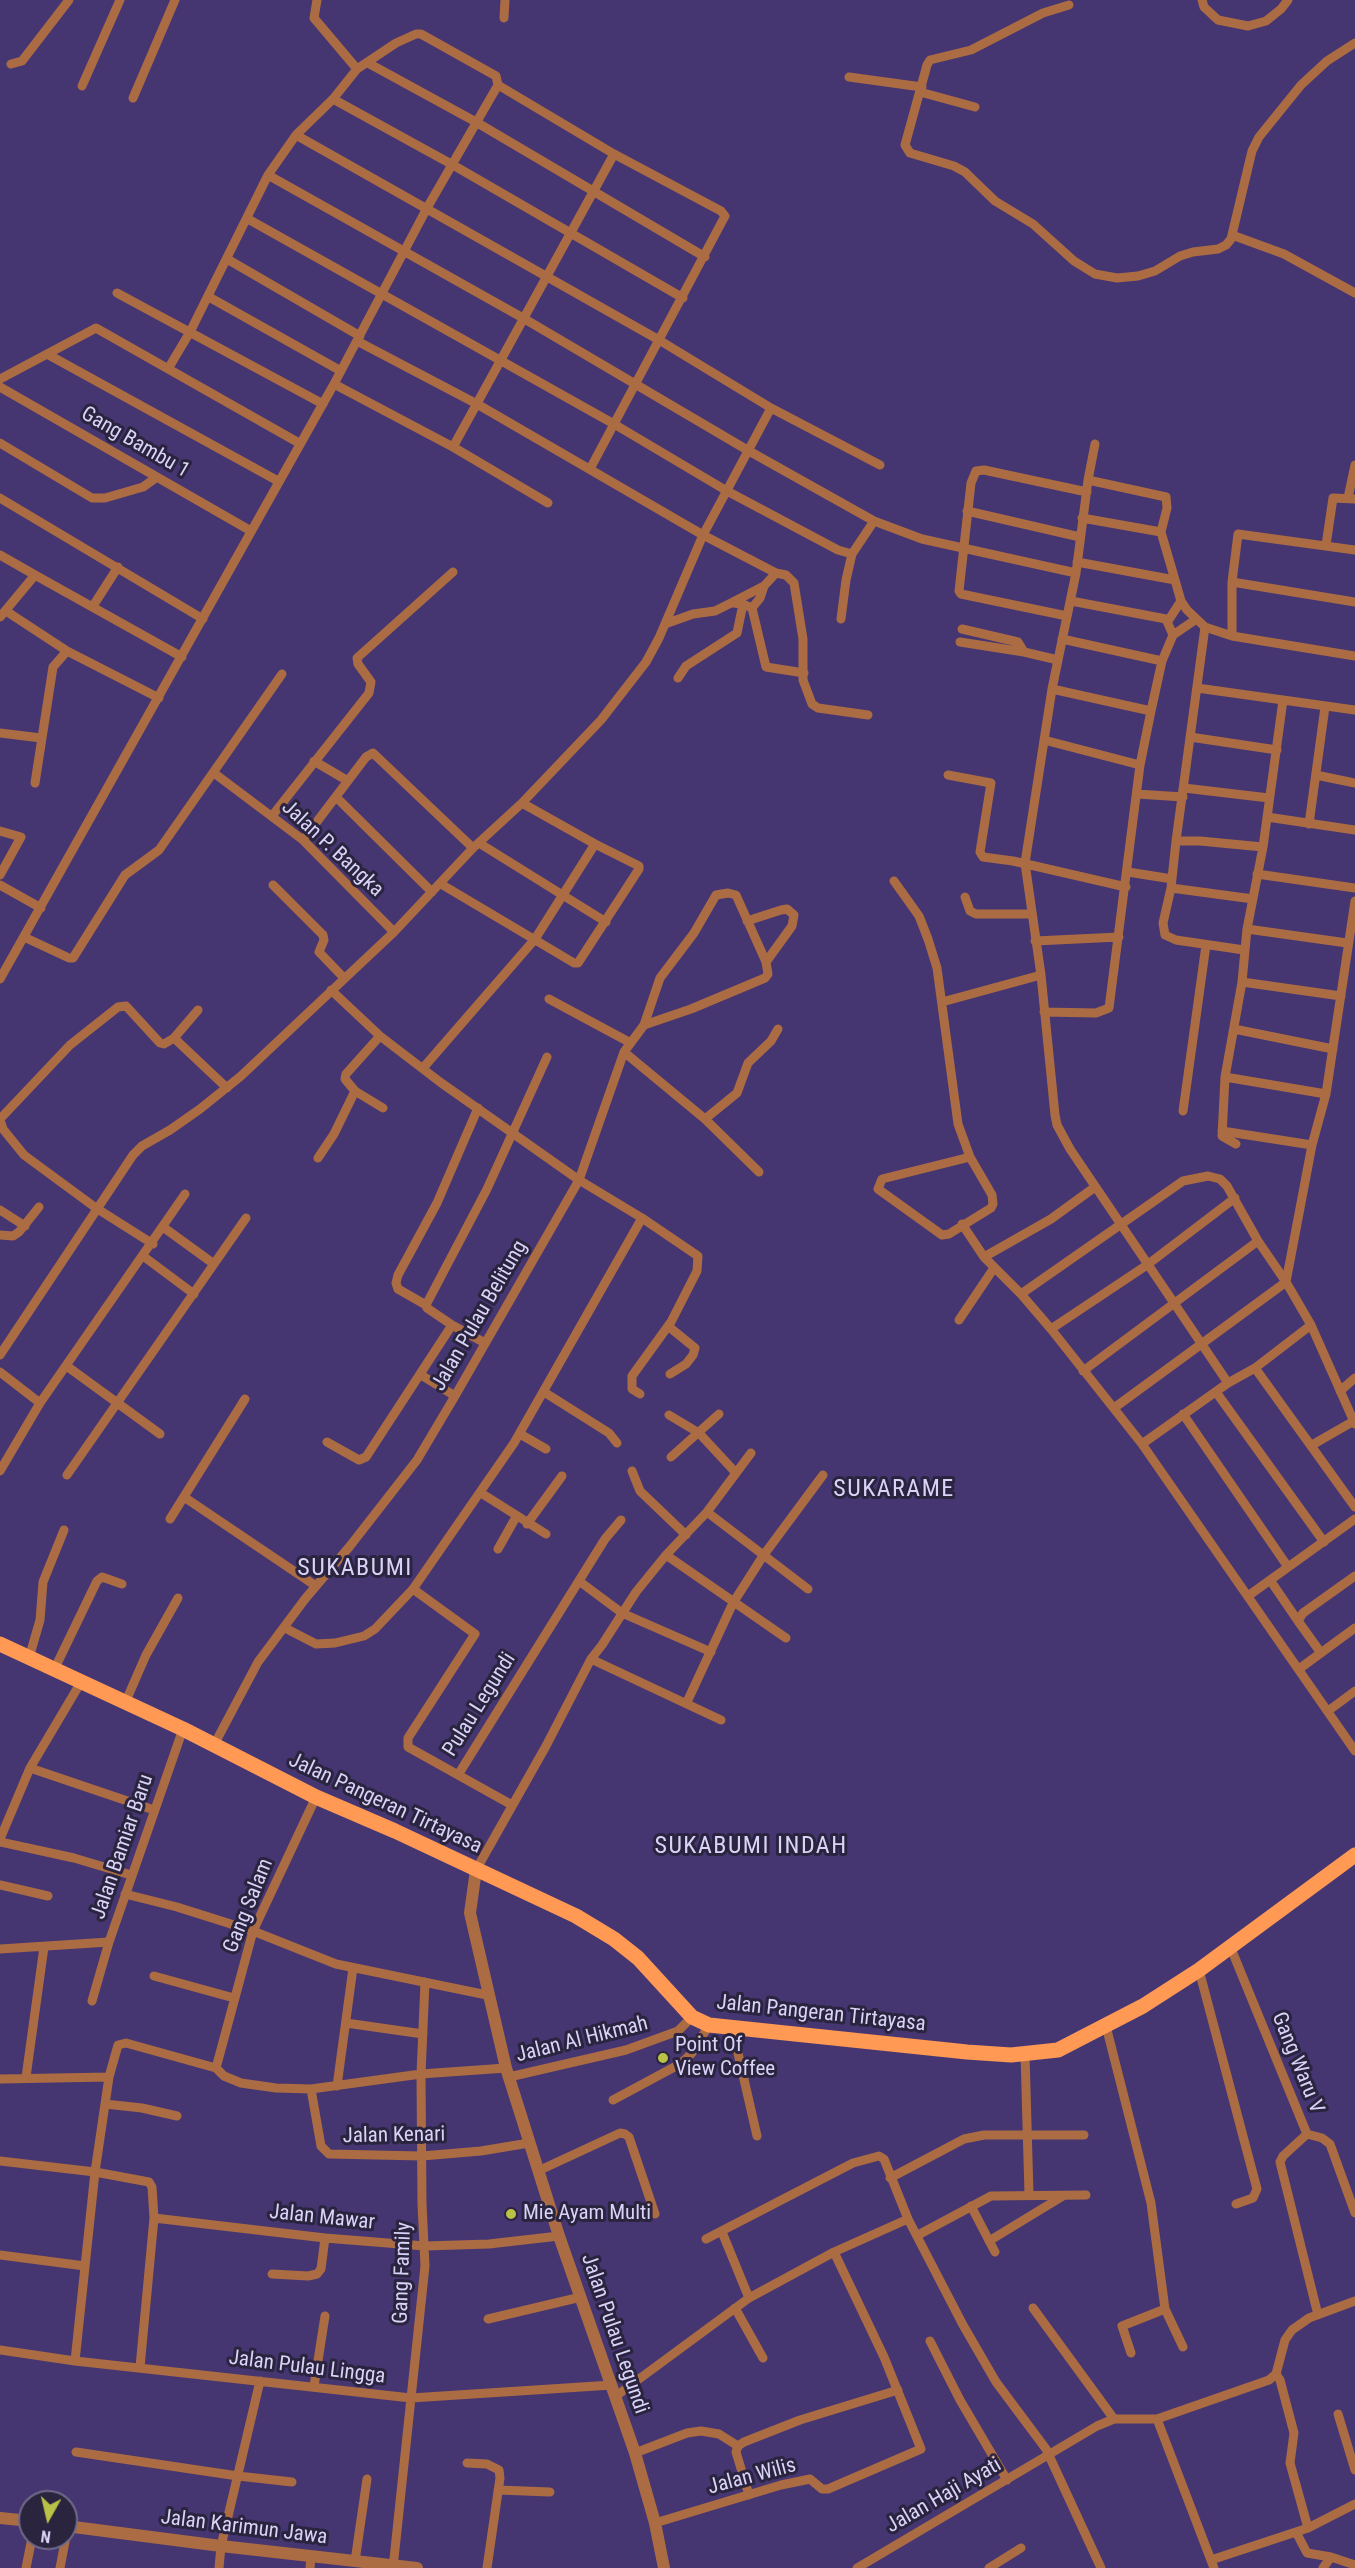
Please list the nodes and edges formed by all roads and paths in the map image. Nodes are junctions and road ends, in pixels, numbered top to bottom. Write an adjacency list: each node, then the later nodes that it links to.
1 (69, 0): 12 (street)
2 (120, 0): 16 (street)
3 (175, 0): 18 (street)
4 (317, 0): 13 (street)
5 (505, 0): 9 (street)
6 (1202, 0): 7 (street)
7 (1288, 0)
8 (1069, 5): 17 (street)
9 (504, 18)
10 (1355, 43): 30 (street)
11 (368, 63): 13 (street); 15 (street); 21 (street)
12 (11, 64)
13 (357, 69): 19 (street)
14 (849, 77): 17 (street)
15 (498, 85): 21 (street); 23 (street)
16 (82, 86)
17 (921, 89): 20 (street); 30 (street)
18 (133, 98)
19 (333, 99): 22 (street); 24 (street)
20 (975, 107)
21 (476, 122): 24 (street); 26 (street)
22 (296, 135): 25 (street); 27 (street)
23 (614, 154): 26 (street); 32 (street)
24 (453, 165): 27 (street); 29 (street)
25 (268, 176): 28 (street); 31 (street)
26 (592, 192): 29 (street); 32 (street)
27 (427, 208): 31 (street); 34 (street)
28 (248, 219): 33 (street); 37 (street)
29 (570, 234): 34 (street); 39 (street)
30 (1232, 235): 36 (street)
31 (404, 250): 37 (street); 40 (street)
32 (705, 257): 39 (street)
33 (227, 259): 38 (street); 42 (street)
34 (547, 275): 40 (street); 43 (street)
35 (117, 293): 41 (street)
36 (1355, 293)
37 (382, 295): 42 (street); 45 (street)
38 (209, 297): 41 (street); 47 (street)
39 (683, 298): 43 (street)
40 (524, 318): 45 (street); 50 (street)
41 (190, 332): 46 (street); 52 (street)
42 (358, 338): 47 (street); 53 (street)
43 (659, 340): 50 (street); 54 (street)
44 (47, 354): 46 (street); 48 (street); 66 (street)
45 (501, 360): 53 (street); 55 (street)
46 (168, 369): 57 (street)
47 (341, 371): 49 (street)
48 (0, 379)
49 (334, 384): 52 (street); 59 (street)
50 (636, 384): 55 (street); 60 (street)
51 (0, 387): 64 (street, Gang Bambu 1)
52 (323, 404): 57 (street)
53 (477, 404): 59 (street); 63 (street)
54 (771, 408): 60 (street); 61 (street)
55 (614, 424): 63 (street); 67 (street)
56 (0, 443): 64 (street)
57 (299, 443): 66 (street)
58 (1095, 444): 65 (street)
59 (453, 447): 71 (street)
60 (749, 451): 67 (street); 74 (street)
61 (880, 465)
62 (1355, 465): 70 (street)
63 (590, 469): 77 (street)
64 (157, 477): 75 (street, Gang Bambu 1)
65 (1088, 480): 68 (street); 76 (street)
66 (278, 481): 75 (street)
67 (727, 491): 77 (street); 82 (street)
68 (1087, 492): 72 (street); 73 (street)
69 (0, 498): 85 (street)
70 (1352, 499): 79 (street)
71 (548, 503)
72 (967, 511): 78 (street); 80 (street)
73 (1082, 518): 76 (street); 78 (street)
74 (874, 521): 80 (street); 82 (street)
75 (251, 531): 101 (street)
76 (1161, 532): 90 (street)
77 (704, 535): 87 (street); 105 (street)
78 (1080, 537): 84 (street)
79 (1326, 545): 81 (street); 91 (street)
80 (964, 548): 88 (street); 100 (street)
81 (1355, 550)
82 (852, 554): 102 (street)
83 (0, 555): 89 (street)
84 (1077, 562): 88 (street); 90 (street)
85 (118, 567): 97 (street); 101 (street)
86 (453, 572): 136 (street)
87 (776, 573): 92 (street); 120 (street)
88 (1076, 573): 93 (street)
89 (35, 575): 97 (street); 99 (street)
90 (1175, 580): 94 (street)
91 (1232, 582): 95 (street); 111 (street)
92 (764, 586): 96 (street); 98 (street)
93 (1071, 601): 100 (street); 104 (street)
94 (1181, 601): 103 (street); 104 (street)
95 (1355, 602)
96 (732, 603): 98 (street); 105 (street)
97 (93, 606): 117 (street)
98 (748, 606): 106 (street); 109 (street)
99 (3, 614): 114 (street)
100 (1067, 616): 112 (street)
101 (203, 619): 117 (street)
102 (841, 619)
103 (1195, 620): 107 (street); 110 (street)
104 (1168, 621): 110 (street)
105 (665, 624): 148 (street)
106 (756, 627): 109 (street); 120 (street)
107 (1205, 627): 111 (street); 123 (street)
108 (962, 630): 115 (street)
109 (737, 633): 122 (street)
110 (1173, 635): 119 (street)
111 (1232, 636): 116 (street)
112 (1062, 639): 118 (street); 119 (street)
113 (960, 642): 115 (street)
114 (67, 651): 125 (street); 133 (street)
115 (1024, 652): 118 (street)
116 (1355, 656)
117 (182, 657): 125 (street)
118 (1058, 660): 124 (street)
119 (1162, 661): 129 (street)
120 (804, 673): 130 (street)
121 (282, 674): 138 (street)
122 (678, 678)
123 (1197, 688): 126 (street); 132 (street)
124 (1052, 689): 129 (street); 134 (street)
125 (159, 698): 175 (street)
126 (1283, 700): 127 (street); 135 (street)
127 (1325, 707): 128 (street); 140 (street)
128 (1355, 710)
129 (1151, 711): 137 (street)
130 (868, 715)
131 (0, 733): 133 (street)
132 (1190, 737): 135 (street); 144 (street)
133 (41, 738): 142 (street)
134 (1044, 740): 137 (street); 159 (street)
135 (1277, 750): 147 (street)
136 (315, 761): 141 (street); 149 (street)
137 (1140, 765): 145 (street)
138 (214, 773): 149 (street, Jalan P. Bangka); 181 (street)
139 (948, 775): 159 (street)
140 (1316, 775): 143 (street); 151 (street)
141 (348, 781): 146 (street); 157 (street)
142 (34, 783)
143 (1355, 783)
144 (1183, 792): 145 (street); 147 (street); 155 (street)
145 (1137, 794): 160 (street)
146 (336, 796): 154 (street); 170 (street)
147 (1269, 798): 150 (street)
148 (522, 803): 156 (street); 157 (street)
149 (272, 816): 154 (street, Jalan P. Bangka)
150 (1267, 817): 151 (street); 158 (street)
151 (1308, 824): 152 (street)
152 (1355, 830)
153 (0, 831): 162 (street)
154 (303, 840): 180 (street, Jalan P. Bangka)
155 (1176, 841): 158 (street); 164 (street)
156 (594, 844): 171 (street); 178 (street)
157 (476, 845): 165 (street); 171 (street)
158 (1263, 848): 161 (street)
159 (1025, 863): 168 (street); 176 (street)
160 (1128, 872): 164 (street); 168 (street)
161 (1257, 874): 169 (street); 173 (street)
162 (0, 875)
163 (894, 881): 196 (street)
164 (1172, 883): 173 (street); 186 (street)
165 (441, 884): 170 (street); 183 (street)
166 (0, 885): 175 (street)
167 (273, 885): 190 (street)
168 (1126, 887): 182 (street)
169 (1355, 888)
170 (432, 892): 180 (street)
171 (563, 896): 178 (street); 183 (street)
172 (965, 897): 176 (street)
173 (1253, 899): 179 (street)
174 (1355, 901): 185 (street)
175 (41, 908): 181 (street)
176 (1032, 914): 184 (street)
177 (747, 921): 188 (street); 188 (street); 199 (street, Jalan Pulau Belitung)
178 (606, 922): 183 (street)
179 (1247, 929): 185 (street); 187 (street)
180 (394, 932): 190 (street)
181 (24, 937): 191 (street)
182 (1119, 937): 184 (street); 198 (street)
183 (535, 939): 208 (street)
184 (1035, 941): 189 (street)
185 (1347, 943): 194 (street)
186 (1206, 945): 187 (street); 215 (street)
187 (1244, 950): 192 (street)
188 (766, 962): 199 (street)
189 (1041, 975): 196 (street); 198 (street)
190 (344, 978): 193 (street)
191 (0, 979)
192 (1242, 982): 194 (street); 201 (street)
193 (331, 990): 202 (street); 210 (street)
194 (1341, 996): 205 (street)
195 (549, 999): 204 (street)
196 (942, 1002): 222 (street)
197 (198, 1010): 203 (street)
198 (1044, 1012): 226 (street)
199 (644, 1025): 204 (street, Jalan Pulau Belitung)
200 (778, 1029): 217 (street)
201 (1234, 1029): 205 (street); 209 (street)
202 (380, 1036): 208 (street); 211 (street)
203 (174, 1038): 210 (street); 216 (street)
204 (629, 1042): 206 (street, Jalan Pulau Belitung)
205 (1333, 1049): 212 (street)
206 (624, 1052): 217 (street); 225 (street, Jalan Pulau Belitung)
207 (547, 1057): 219 (street)
208 (423, 1068): 214 (street)
209 (1225, 1077): 212 (street); 218 (street)
210 (227, 1088): 230 (street)
211 (355, 1091): 213 (street); 223 (street)
212 (1326, 1094): 221 (street)
213 (383, 1108)
214 (478, 1108): 219 (street); 249 (street)
215 (1183, 1111)
216 (0, 1119): 230 (street)
217 (705, 1119): 224 (street)
218 (1222, 1131): 220 (street); 221 (street)
219 (513, 1132): 225 (street); 249 (street)
220 (1236, 1144)
221 (1312, 1145): 246 (street)
222 (970, 1157): 234 (street); 234 (street)
223 (318, 1158)
224 (759, 1172)
225 (579, 1180): 233 (street); 256 (street, Jalan Pulau Belitung)
226 (1095, 1187): 236 (street); 242 (street)
227 (185, 1194): 237 (street)
228 (1235, 1198): 236 (street); 239 (street); 244 (street)
229 (39, 1207): 235 (street)
230 (96, 1208): 240 (street); 258 (street)
231 (0, 1210): 235 (street)
232 (246, 1218): 243 (street)
233 (642, 1218): 254 (street); 268 (street)
234 (962, 1224): 242 (street)
235 (25, 1226): 238 (street)
236 (1121, 1226): 244 (street); 248 (street)
237 (163, 1227): 240 (street); 243 (street)
238 (0, 1235)
239 (1258, 1241): 246 (street); 250 (street)
240 (153, 1244): 241 (street)
241 (144, 1256): 247 (street); 259 (street)
242 (984, 1257): 245 (street)
243 (214, 1264): 247 (street)
244 (1147, 1265): 250 (street); 255 (street)
245 (994, 1268): 248 (street); 251 (street)
246 (1286, 1282): 253 (street); 257 (street)
247 (194, 1294): 274 (street)
248 (1022, 1294): 255 (street)
249 (426, 1305): 252 (street)
250 (1173, 1305): 257 (street); 261 (street)
251 (959, 1320)
252 (452, 1325): 256 (street); 264 (street)
253 (1311, 1325): 260 (street); 267 (street)
254 (668, 1326): 263 (street); 270 (street)
255 (1051, 1329): 261 (street)
256 (485, 1343): 271 (street, Jalan Pulau Belitung)
257 (1201, 1345): 266 (street); 275 (street)
258 (0, 1355)
259 (68, 1366): 273 (street); 274 (street)
260 (1255, 1368): 266 (street); 286 (street)
261 (1083, 1371): 275 (street)
262 (0, 1372): 273 (street)
263 (670, 1374)
264 (421, 1375): 271 (street); 283 (street)
265 (1355, 1378): 267 (street)
266 (1228, 1383): 269 (street)
267 (1340, 1390): 279 (street)
268 (544, 1392): 282 (street); 284 (street)
269 (1216, 1392): 277 (street); 309 (street)
270 (640, 1394)
271 (455, 1396): 318 (street, Jalan Pulau Belitung)
272 (245, 1399): 298 (street)
273 (40, 1403): 289 (street)
274 (117, 1403): 281 (street); 295 (street)
275 (1114, 1408): 285 (street)
276 (719, 1414): 280 (street)
277 (1183, 1414): 285 (street); 313 (street)
278 (669, 1415): 280 (street)
279 (1354, 1422): 286 (street)
280 (699, 1433): 290 (street); 293 (street)
281 (160, 1434)
282 (520, 1434): 287 (street); 297 (street)
283 (327, 1442)
284 (617, 1443)
285 (1142, 1444): 321 (street)
286 (1312, 1445): 299 (street)
287 (546, 1449)
288 (751, 1454): 293 (street)
289 (4, 1456): 291 (street)
290 (671, 1457)
291 (0, 1471)
292 (632, 1471): 308 (street)
293 (736, 1473): 300 (street)
294 (823, 1475): 312 (street)
295 (67, 1476)
296 (562, 1476): 305 (street)
297 (481, 1493): 301 (street); 319 (street)
298 (184, 1497): 302 (street); 318 (street)
299 (1355, 1507)
300 (707, 1512): 308 (street); 312 (street)
301 (516, 1517): 305 (street); 310 (street)
302 (170, 1519)
303 (1355, 1519): 309 (street)
304 (621, 1520): 316 (street, Pulau Legundi)
305 (527, 1524): 307 (street)
306 (64, 1530): 332 (street)
307 (546, 1534)
308 (686, 1534): 311 (street)
309 (1324, 1542): 313 (street)
310 (498, 1549)
311 (666, 1555): 323 (street); 324 (street)
312 (763, 1556): 320 (street); 323 (street)
313 (1288, 1567): 315 (street)
314 (1355, 1576): 325 (street)
315 (1270, 1580): 321 (street); 325 (street)
316 (579, 1581): 324 (street); 346 (street, Pulau Legundi)
317 (122, 1584): 335 (street)
318 (316, 1586): 326 (street, Jalan Pulau Belitung)
319 (413, 1588): 326 (street); 346 (street)
320 (808, 1589)
321 (1248, 1596): 334 (street)
322 (178, 1598): 339 (street)
323 (733, 1603): 328 (street); 330 (street)
324 (622, 1612): 330 (street); 333 (street)
325 (1298, 1621): 331 (street)
326 (285, 1628): 343 (street, Jalan Pulau Belitung)
327 (1355, 1628): 331 (street)
328 (786, 1638)
329 (0, 1644): 332 (main road, Jalan Pangeran Tirtayasa)
330 (711, 1652): 338 (street)
331 (1321, 1653): 334 (street)
332 (28, 1658): 335 (main road, Jalan Pangeran Tirtayasa)
333 (591, 1659): 338 (street); 348 (street)
334 (1299, 1669): 340 (street)
335 (54, 1670): 336 (main road, Jalan Pangeran Tirtayasa)
336 (81, 1682): 339 (main road, Jalan Pangeran Tirtayasa); 345 (street)
337 (1355, 1691): 340 (street)
338 (687, 1702): 341 (street)
339 (125, 1703): 342 (main road, Jalan Pangeran Tirtayasa)
340 (1328, 1712): 344 (street)
341 (721, 1720)
342 (183, 1729): 343 (main road, Jalan Pangeran Tirtayasa); 349 (street, Jalan Bamiar Baru)
343 (214, 1745): 347 (main road, Jalan Pangeran Tirtayasa)
344 (1355, 1751)
345 (30, 1768): 349 (street); 350 (street)
346 (458, 1775): 348 (street, Pulau Legundi)
347 (316, 1797): 352 (main road, Jalan Pangeran Tirtayasa); 357 (street, Gang Salam)
348 (512, 1805): 352 (street)
349 (154, 1810): 353 (street, Jalan Bamiar Baru)
350 (0, 1840): 353 (street)
351 (1355, 1856): 359 (main road, Jalan Pangeran Tirtayasa)
352 (476, 1870): 366 (street, Jalan Pulau Legundi); 369 (main road, Jalan Pangeran Tirtayasa)
353 (131, 1875): 355 (street, Jalan Bamiar Baru)
354 (0, 1885): 356 (street)
355 (125, 1894): 357 (street); 358 (street, Jalan Bamiar Baru)
356 (48, 1896)
357 (253, 1931): 362 (street); 367 (street, Gang Salam)
358 (109, 1942): 360 (street, Jalan Bamiar Baru); 368 (street)
359 (1230, 1946): 363 (main road, Jalan Pangeran Tirtayasa); 387 (street, Gang Waru V)
360 (44, 1947): 361 (street, Jalan Bamiar Baru); 379 (street)
361 (0, 1949)
362 (353, 1968): 365 (street); 370 (street)
363 (1199, 1970): 372 (main road, Jalan Pangeran Tirtayasa); 400 (street)
364 (154, 1976): 367 (street)
365 (425, 1982): 366 (street); 374 (street, Gang Family)
366 (487, 1995): 377 (street, Jalan Pulau Legundi)
367 (234, 1998): 376 (street, Gang Salam)
368 (92, 2001)
369 (692, 2017): 371 (main road, Jalan Pangeran Tirtayasa); 377 (street, Jalan Al Hikmah)
370 (345, 2023): 374 (street); 382 (street)
371 (709, 2025): 373 (main road, Jalan Pangeran Tirtayasa); 384 (street)
372 (1106, 2026): 375 (main road, Jalan Pangeran Tirtayasa); 423 (street)
373 (732, 2027): 375 (main road, Jalan Pangeran Tirtayasa); 390 (street)
374 (423, 2034): 378 (street, Gang Family)
375 (1025, 2054): 388 (street)
376 (216, 2068): 380 (street, Jalan Al Hikmah); 383 (street, Jalan Al Hikmah)
377 (507, 2072): 378 (street, Jalan Al Hikmah); 391 (street, Jalan Pulau Legundi)
378 (421, 2074): 382 (street, Jalan Al Hikmah); 392 (street, Gang Family)
379 (26, 2077): 380 (street); 381 (street)
380 (109, 2077): 385 (street)
381 (0, 2079)
382 (337, 2086): 383 (street, Jalan Al Hikmah)
383 (311, 2089): 392 (street, Jalan Kenari)
384 (613, 2100)
385 (105, 2104): 386 (street); 394 (street)
386 (177, 2116)
387 (1307, 2134): 402 (street, Gang Waru V); 424 (street)
388 (1028, 2135): 389 (street); 396 (street); 397 (street)
389 (1084, 2135)
390 (757, 2136)
391 (529, 2143): 392 (street, Jalan Kenari); 395 (street, Jalan Pulau Legundi)
392 (422, 2156): 412 (street, Gang Family)
393 (0, 2162): 394 (street)
394 (95, 2172): 404 (street); 416 (street)
395 (538, 2172): 403 (street); 408 (street, Jalan Pulau Legundi)
396 (890, 2178): 405 (street); 406 (street)
397 (1029, 2194): 398 (street); 401 (street)
398 (1065, 2194): 399 (street); 411 (street)
399 (1086, 2195)
400 (1236, 2204)
401 (971, 2206): 407 (street); 411 (street)
402 (1355, 2213)
403 (655, 2214)
404 (154, 2218): 409 (street, Jalan Mawar); 433 (street)
405 (908, 2219): 407 (street); 413 (street)
406 (722, 2232): 410 (street); 419 (street)
407 (918, 2235): 446 (street)
408 (559, 2236): 412 (street, Jalan Mawar); 418 (street, Jalan Pulau Legundi)
409 (325, 2238): 412 (street, Jalan Mawar); 417 (street)
410 (706, 2239)
411 (989, 2241): 414 (street)
412 (425, 2246): 439 (street, Gang Family)
413 (834, 2252): 419 (street); 437 (street)
414 (994, 2252)
415 (0, 2255): 416 (street)
416 (85, 2266): 432 (street)
417 (272, 2274)
418 (581, 2297): 426 (street); 438 (street, Jalan Pulau Legundi)
419 (749, 2298): 421 (street)
420 (1355, 2301): 424 (street)
421 (735, 2308): 431 (street); 438 (street)
422 (1033, 2308): 441 (street)
423 (1165, 2309): 428 (street); 430 (street)
424 (1318, 2315): 434 (street)
425 (325, 2316): 436 (street)
426 (488, 2319)
427 (930, 2341): 451 (street)
428 (1183, 2347)
429 (0, 2350): 432 (street, Jalan Pulau Lingga)
430 (1131, 2353)
431 (763, 2358)
432 (75, 2361): 433 (street, Jalan Pulau Lingga)
433 (140, 2367): 435 (street, Jalan Pulau Lingga)
434 (1276, 2374): 442 (street); 461 (street)
435 (260, 2381): 436 (street, Jalan Pulau Lingga); 449 (street)
436 (315, 2386): 439 (street, Jalan Pulau Lingga)
437 (898, 2390): 443 (street); 455 (street, Jalan Wilis)
438 (614, 2391): 439 (street, Jalan Pulau Lingga); 445 (street, Jalan Pulau Legundi)
439 (411, 2398): 472 (street, Gang Family)
440 (1338, 2414): 448 (street)
441 (1114, 2419): 442 (street); 446 (street, Jalan Haji Ayati)
442 (1157, 2419): 470 (street)
443 (738, 2446): 445 (street); 455 (street)
444 (76, 2452): 449 (street)
445 (635, 2453): 459 (street, Jalan Pulau Legundi)
446 (1049, 2456): 451 (street, Jalan Haji Ayati); 481 (street)
447 (467, 2463): 453 (street)
448 (1355, 2470)
449 (238, 2476): 452 (street); 463 (street)
450 (367, 2478): 468 (street)
451 (1007, 2480): 479 (street, Jalan Haji Ayati)
452 (292, 2482)
453 (498, 2490): 454 (street); 477 (street)
454 (550, 2492)
455 (749, 2495): 459 (street, Jalan Wilis)
456 (1355, 2504): 461 (street)
457 (0, 2518): 458 (street)
458 (18, 2520)
459 (655, 2523): 478 (street, Jalan Pulau Legundi)
460 (78, 2527): 463 (street, Jalan Karimun Jawa)
461 (1308, 2528): 462 (street)
462 (1296, 2532): 467 (street); 470 (street)
463 (221, 2546): 469 (street, Jalan Karimun Jawa); 475 (street)
464 (1021, 2548): 480 (street)
465 (30, 2550): 473 (street)
466 (63, 2550): 474 (street)
467 (1331, 2557): 471 (street); 482 (street)
468 (356, 2561): 469 (street, Jalan Karimun Jawa); 472 (street, Jalan Karimun Jawa)
469 (310, 2562)
470 (1212, 2564)
471 (1355, 2565)
472 (393, 2566): 476 (street, Jalan Karimun Jawa)
473 (26, 2568)
474 (60, 2568)
475 (219, 2568)
476 (417, 2568)
477 (487, 2568)
478 (664, 2568)
479 (857, 2568)
480 (989, 2568)
481 (1101, 2568)
482 (1323, 2568)

